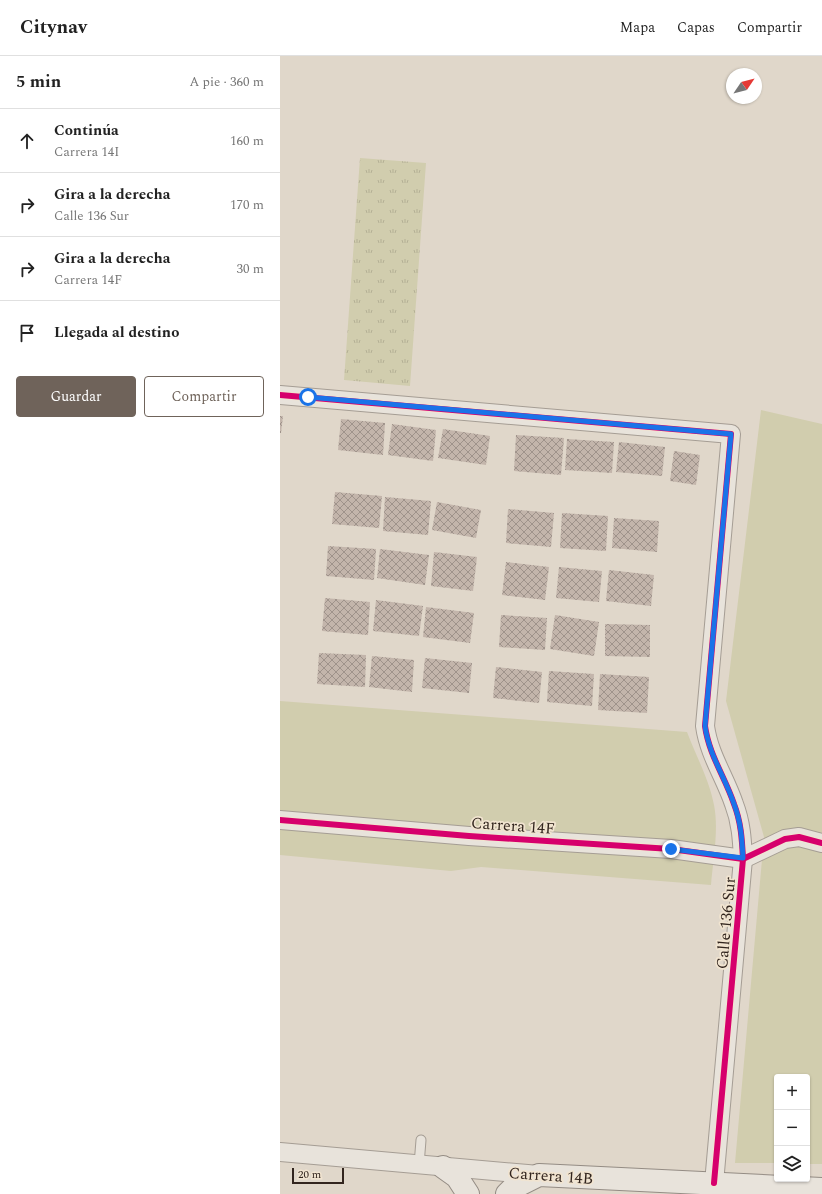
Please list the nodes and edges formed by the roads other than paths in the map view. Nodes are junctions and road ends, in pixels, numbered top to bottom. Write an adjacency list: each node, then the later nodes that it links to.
1 (280, 395): 4 (street, Calle 136 Sur)
2 (280, 820): 4 (street, Carrera 14F)
3 (822, 843): 4 (street)
4 (743, 858): 10 (street, Calle 136 Sur)
5 (421, 1140): 7 (lane)
6 (280, 1152): 7 (street, Carrera 14B)
7 (419, 1165): 8 (street, Carrera 14B)
8 (443, 1167): 9 (street, Carrera 14B); 12 (main road)
9 (539, 1175): 10 (main road, Carrera 14B); 13 (main road)
10 (714, 1183): 11 (main road, Carrera 14B)
11 (822, 1189)
12 (468, 1194)
13 (507, 1194)

